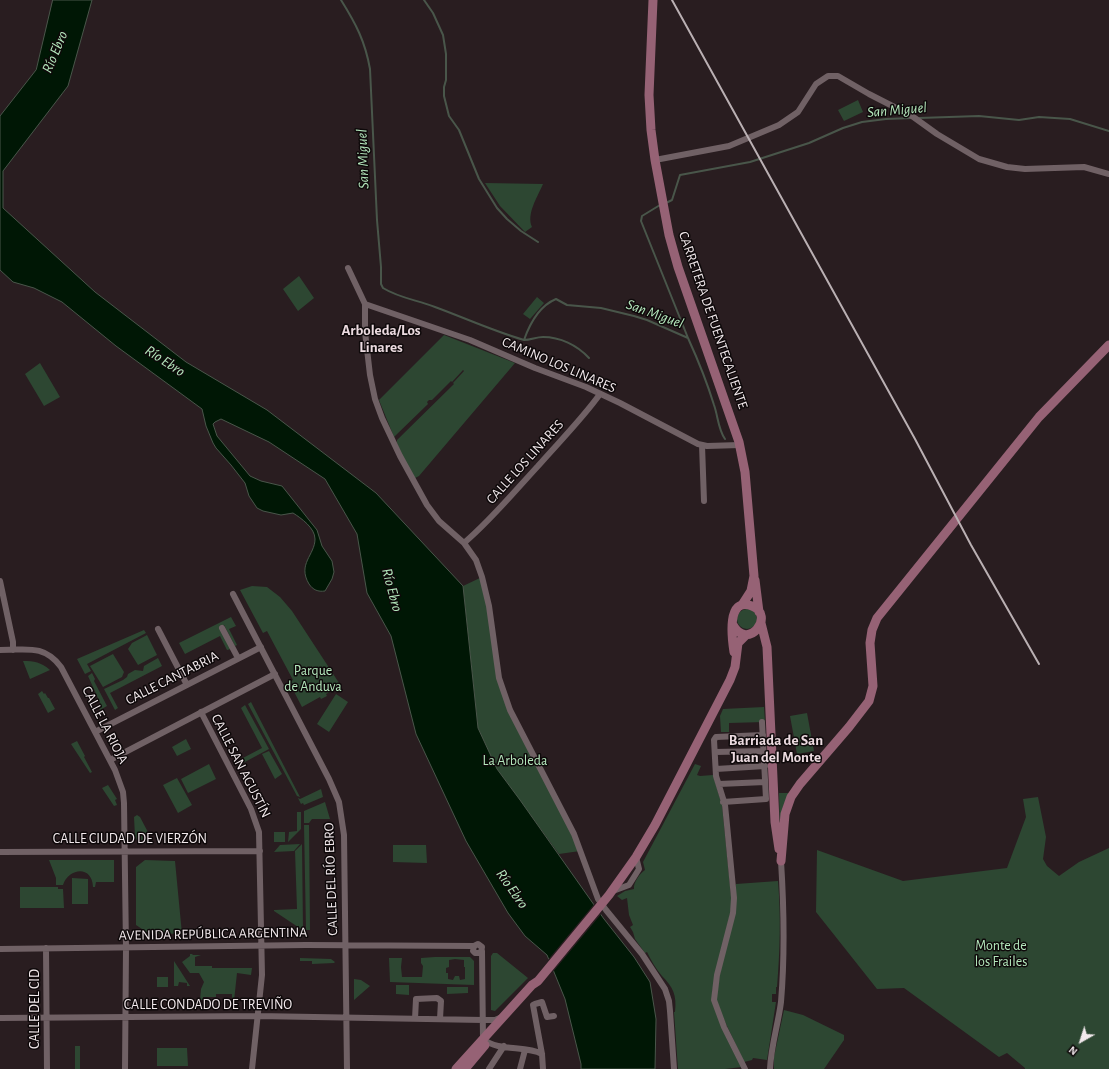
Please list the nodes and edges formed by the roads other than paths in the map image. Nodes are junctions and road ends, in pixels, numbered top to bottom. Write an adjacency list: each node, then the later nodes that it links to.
1 (652, 0): 2 (main road, CARRETERA DE FUENTECALIENTE)
2 (655, 160): 3 (street); 9 (main road, CARRETERA DE FUENTECALIENTE)
3 (1109, 174)
4 (348, 268): 5 (street)
5 (365, 304): 7 (street, CAMINO LOS LINARES); 11 (street)
6 (1109, 345): 47 (main road)
7 (600, 394): 8 (street, CAMINO LOS LINARES); 11 (street, CALLE LOS LINARES)
8 (702, 445): 9 (street, CAMINO LOS LINARES); 10 (street)
9 (740, 445): 12 (main road, CARRETERA DE FUENTECALIENTE)
10 (704, 501)
11 (464, 543): 80 (street)
12 (754, 576): 15 (main road); 16 (main road, CARRETERA DE FUENTECALIENTE)
13 (0, 581): 25 (street)
14 (232, 594): 22 (street, CALLE DEL RÍO EBRO)
15 (742, 605): 16 (main road); 18 (main road)
16 (759, 612): 17 (main road)
17 (761, 623): 21 (main road); 23 (main road)
18 (733, 625): 21 (main road); 27 (main road)
19 (222, 628): 26 (street)
20 (158, 629): 29 (street)
21 (749, 634): 23 (main road); 27 (main road)
22 (261, 647): 26 (street, CALLE CANTABRIA); 28 (street, CALLE DEL RÍO EBRO)
23 (767, 647): 36 (main road)
24 (0, 650): 25 (street, CALLE LA RIOJA)
25 (13, 650): 32 (street, CALLE LA RIOJA)
26 (238, 658): 29 (street, CALLE CANTABRIA)
27 (736, 661): 34 (main road)
28 (275, 674): 30 (street); 51 (street, CALLE DEL RÍO EBRO)
29 (187, 684): 32 (street, CALLE CANTABRIA)
30 (201, 712): 38 (street); 45 (street, CALLE SAN AGUSTÍN)
31 (762, 722): 33 (street)
32 (96, 732): 38 (street, CALLE LA RIOJA)
33 (763, 735): 35 (street); 36 (street)
34 (703, 738): 35 (street); 48 (main road)
35 (714, 742): 37 (street)
36 (769, 751): 37 (street); 39 (street); 47 (main road)
37 (715, 752): 40 (street)
38 (110, 760): 44 (street, CALLE LA RIOJA)
39 (765, 766): 40 (street); 41 (street)
40 (716, 769): 42 (street)
41 (765, 782): 42 (street); 43 (street)
42 (719, 784): 43 (street)
43 (723, 802): 81 (street)
44 (124, 851): 45 (street, CALLE CIUDAD DE VIERZÓN); 46 (street, CALLE CIUDAD DE VIERZÓN); 54 (street, CALLE LA RIOJA)
45 (260, 851): 52 (street, CALLE SAN AGUSTÍN)
46 (0, 852)
47 (782, 861): 82 (street)
48 (630, 872): 49 (street); 49 (street); 50 (main road)
49 (632, 881): 50 (street)
50 (610, 893): 56 (main road)
51 (345, 945): 52 (street, AVENIDA REPÚBLICA ARGENTINA); 63 (street, CALLE DEL RÍO EBRO); 66 (street, AVENIDA REPÚBLICA ARGENTINA)
52 (262, 946): 54 (street, AVENIDA REPÚBLICA ARGENTINA); 58 (street, CALLE SAN AGUSTÍN)
53 (46, 948): 54 (street, AVENIDA REPÚBLICA ARGENTINA); 55 (street, AVENIDA REPÚBLICA ARGENTINA); 62 (street, CALLE DEL CID)
54 (126, 948): 57 (street, CALLE LA RIOJA)
55 (0, 949)
56 (538, 981): 59 (main road); 67 (main road)
57 (125, 1016): 58 (street, CALLE CONDADO DE TREVIÑO); 62 (street, CALLE CONDADO DE TREVIÑO); 72 (street, CALLE LA RIOJA)
58 (258, 1016): 63 (street, CALLE CONDADO DE TREVIÑO); 73 (street, CALLE SAN AGUSTÍN)
59 (503, 1016): 66 (street, CALLE CONDADO DE TREVIÑO); 67 (main road)
60 (554, 1016): 70 (street)
61 (0, 1018): 62 (street, CALLE CONDADO DE TREVIÑO)
62 (47, 1018): 71 (street, CALLE DEL CID)
63 (347, 1018): 64 (street, CALLE CONDADO DE TREVIÑO); 74 (street, CALLE DEL RÍO EBRO)
64 (415, 1019): 65 (street, CALLE CONDADO DE TREVIÑO); 65 (street)
65 (440, 1019): 66 (street, CALLE CONDADO DE TREVIÑO)
66 (483, 1020): 67 (street)
67 (485, 1041): 68 (street); 75 (main road); 76 (main road)
68 (504, 1046): 69 (street); 77 (street)
69 (525, 1050): 70 (street); 78 (street)
70 (542, 1054): 79 (street)
71 (47, 1069)
72 (125, 1069)
73 (252, 1069)
74 (347, 1069)
75 (456, 1069)
76 (465, 1069)
77 (489, 1069)
78 (520, 1069)
79 (543, 1069)
80 (674, 1069)
81 (744, 1069)
82 (770, 1069)

